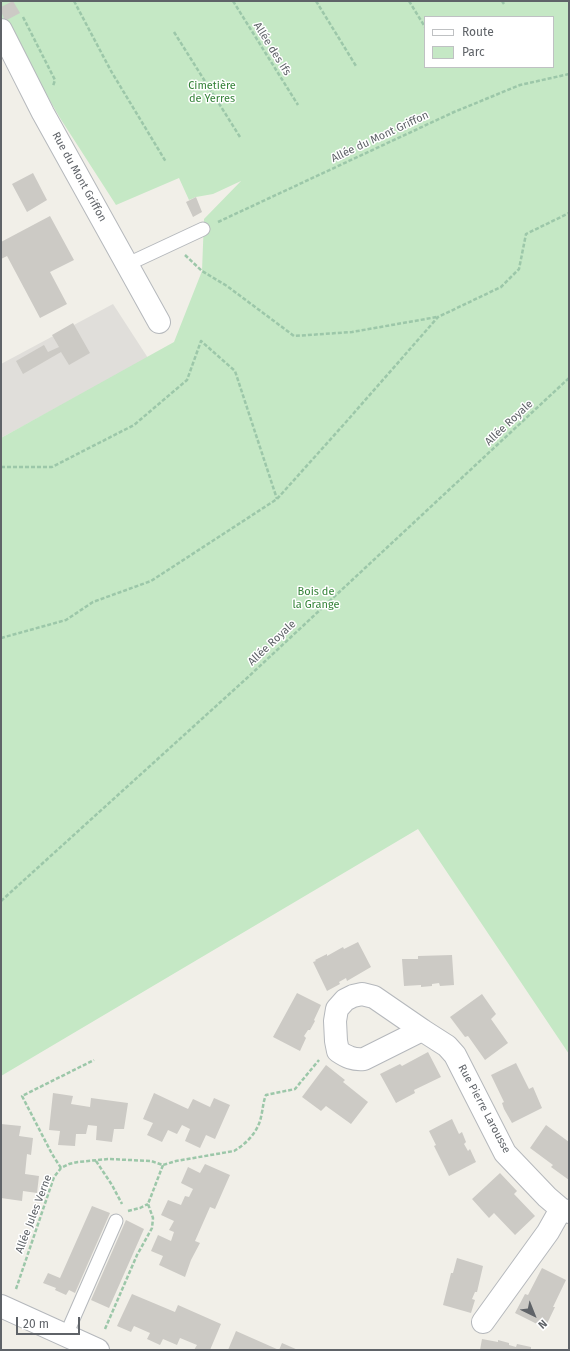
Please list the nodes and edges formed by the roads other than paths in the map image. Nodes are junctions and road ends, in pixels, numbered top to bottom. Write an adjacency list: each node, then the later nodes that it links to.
1 (1, 30): 3 (street, Rue du Mont Griffon)
2 (203, 229): 3 (lane)
3 (128, 264): 4 (street, Rue du Mont Griffon)
4 (159, 322)
5 (422, 1030): 5 (street, Rue Pierre Larousse); 6 (street, Rue Pierre Larousse)
6 (565, 1211): 9 (street, Rue Pierre Larousse)
7 (121, 1216): 10 (lane)
8 (5, 1308): 10 (street)
9 (483, 1322)
10 (66, 1335): 11 (street)
11 (97, 1349)

